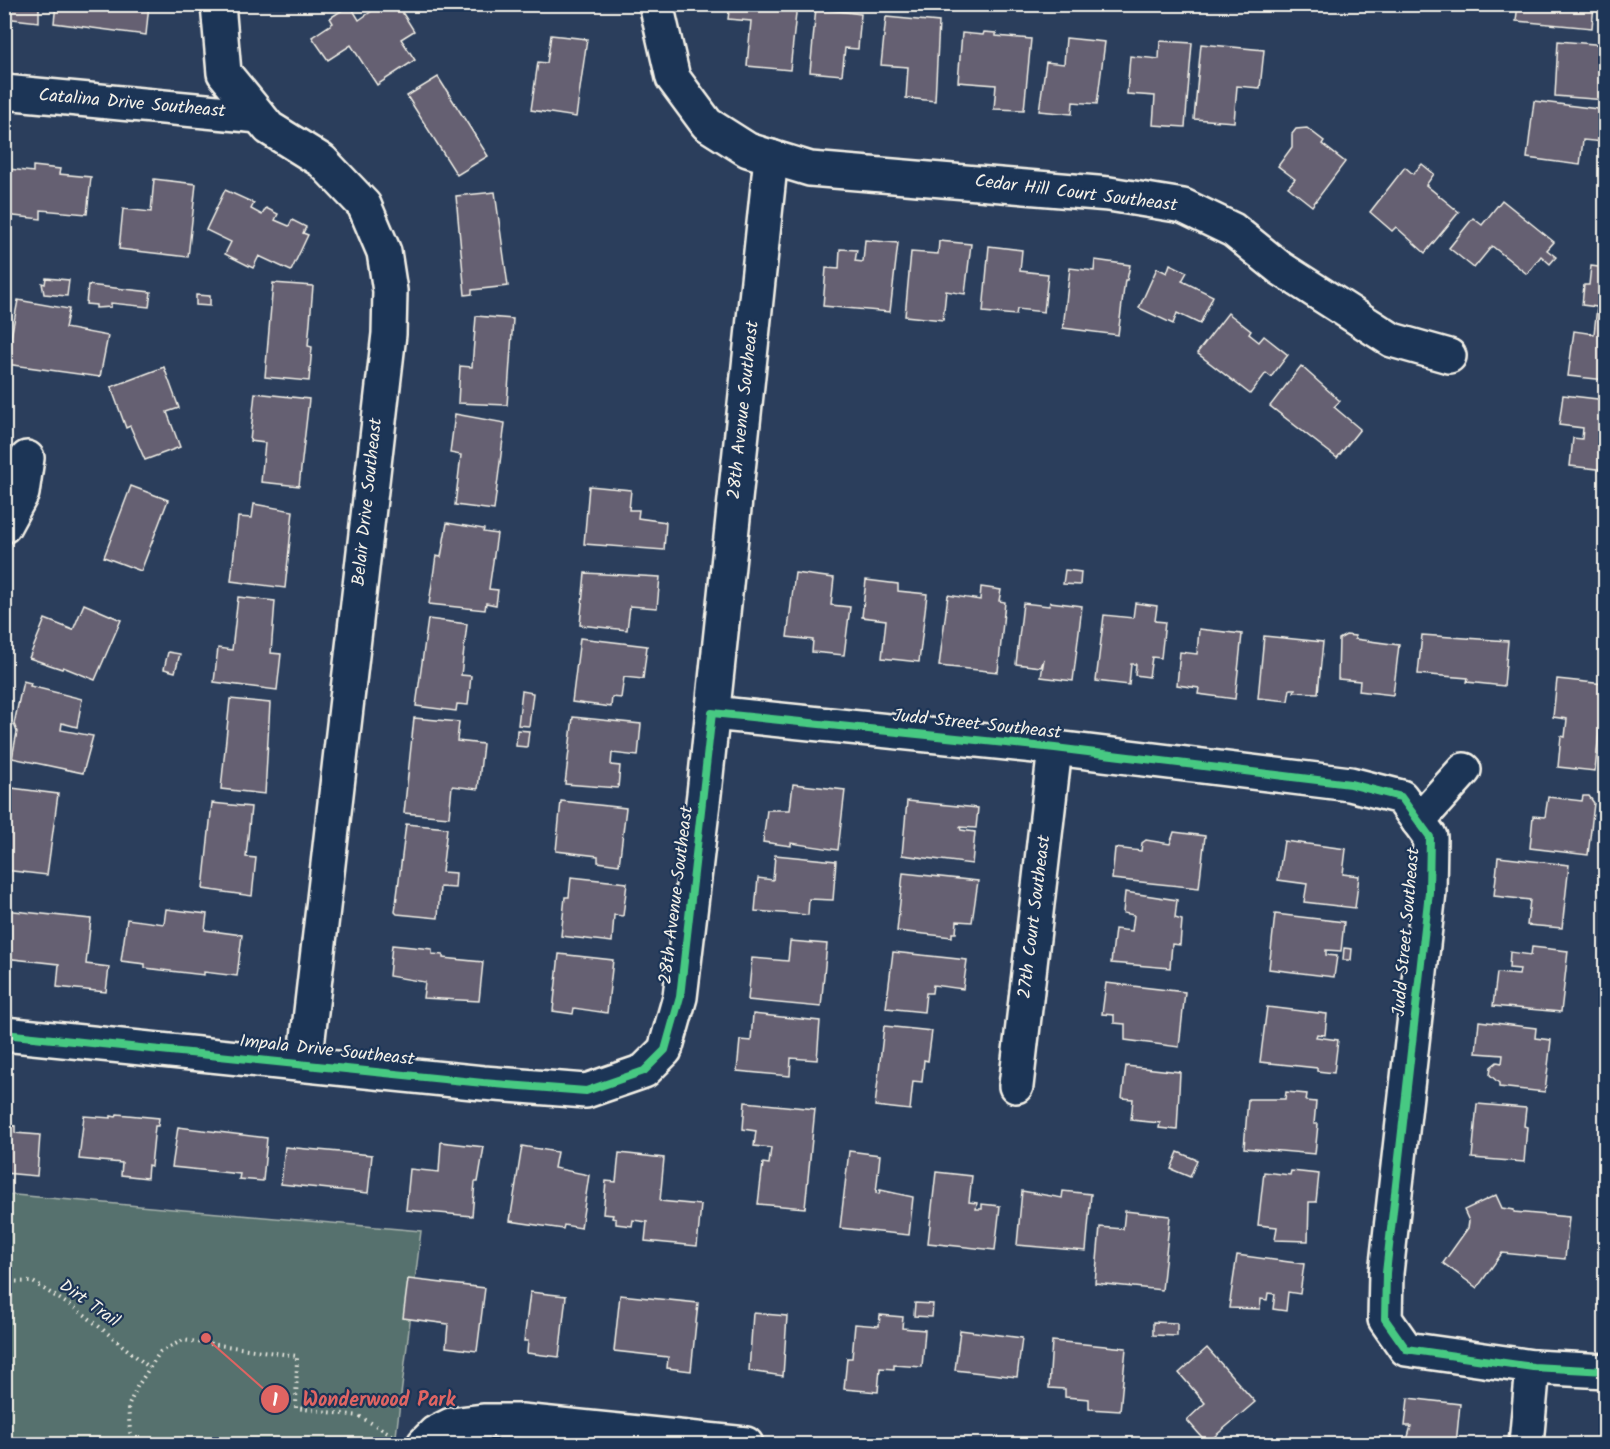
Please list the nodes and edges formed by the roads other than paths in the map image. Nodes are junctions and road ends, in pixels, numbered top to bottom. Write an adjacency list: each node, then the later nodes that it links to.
1 (218, 4): 4 (street, Belair Drive Southeast)
2 (656, 4): 5 (street)
3 (4, 92): 4 (street, Catalina Drive Southeast)
4 (259, 116): 14 (street, Belair Drive Southeast)
5 (771, 157): 6 (street, Cedar Hill Court Southeast); 9 (street, 28th Avenue Southeast)
6 (1449, 356)
7 (27, 458): 8 (street)
8 (4, 526)
9 (712, 713): 10 (street, Judd Street Southeast); 15 (street, 28th Avenue Southeast)
10 (1055, 748): 12 (street, Judd Street Southeast); 16 (street, 27th Court Southeast)
11 (1464, 770): 12 (street, Judd Street Southeast)
12 (1419, 821): 17 (street, Judd Street Southeast)
13 (4, 1034): 14 (street, Impala Drive Southeast)
14 (305, 1064): 15 (street, Impala Drive Southeast)
15 (644, 1071)
16 (1016, 1086)
17 (1533, 1367): 18 (street, Judd Street Southeast); 21 (street)
18 (1605, 1371)
19 (412, 1442): 20 (street)
20 (743, 1444)
21 (1526, 1444)

